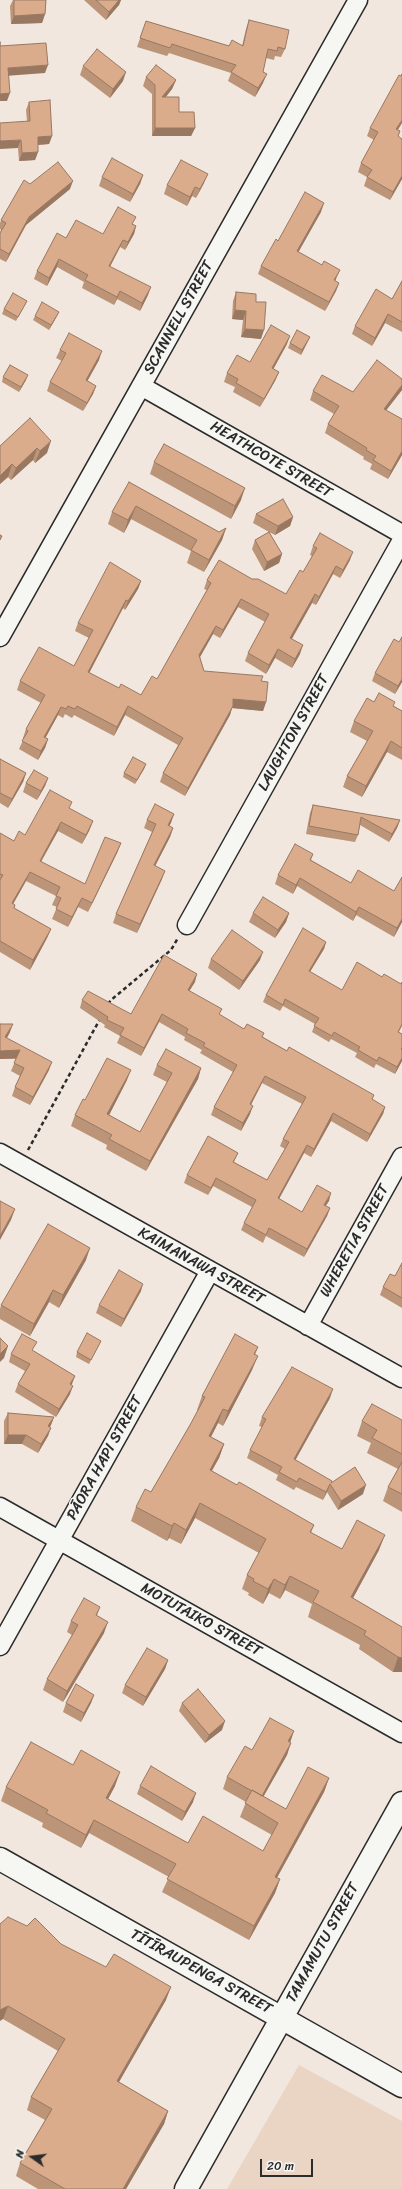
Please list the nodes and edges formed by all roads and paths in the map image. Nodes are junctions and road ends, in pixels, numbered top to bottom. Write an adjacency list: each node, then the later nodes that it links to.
1 (358, 0): 2 (street, SCANNELL STREET)
2 (141, 386): 3 (street, HEATHCOTE STREET); 5 (street, SCANNELL STREET)
3 (402, 534)
4 (402, 540): 6 (street, LAUGHTON STREET)
5 (0, 637)
6 (187, 925): 7 (path)
7 (107, 1007)
8 (103, 1014): 11 (path)
9 (0, 1153): 11 (street, KAIMANAWA STREET)
10 (402, 1157): 13 (street, WHERETIA STREET)
11 (21, 1164): 12 (street, KAIMANAWA STREET)
12 (210, 1271): 13 (street, KAIMANAWA STREET); 16 (street, PĀORA HAPI STREET)
13 (308, 1326): 14 (street, KAIMANAWA STREET)
14 (402, 1378)
15 (0, 1507): 16 (street, MOTUTAIKO STREET)
16 (59, 1540): 17 (street, PĀORA HAPI STREET); 18 (street, MOTUTAIKO STREET)
17 (0, 1646)
18 (402, 1733)
19 (402, 1803): 21 (main road, TAMAMUTU STREET)
20 (0, 1859): 21 (main road, TĪTĪRAUPENGA STREET)
21 (282, 2018): 22 (main road, TĪTĪRAUPENGA STREET); 23 (main road, TAMAMUTU STREET)
22 (402, 2086)
23 (186, 2189)

